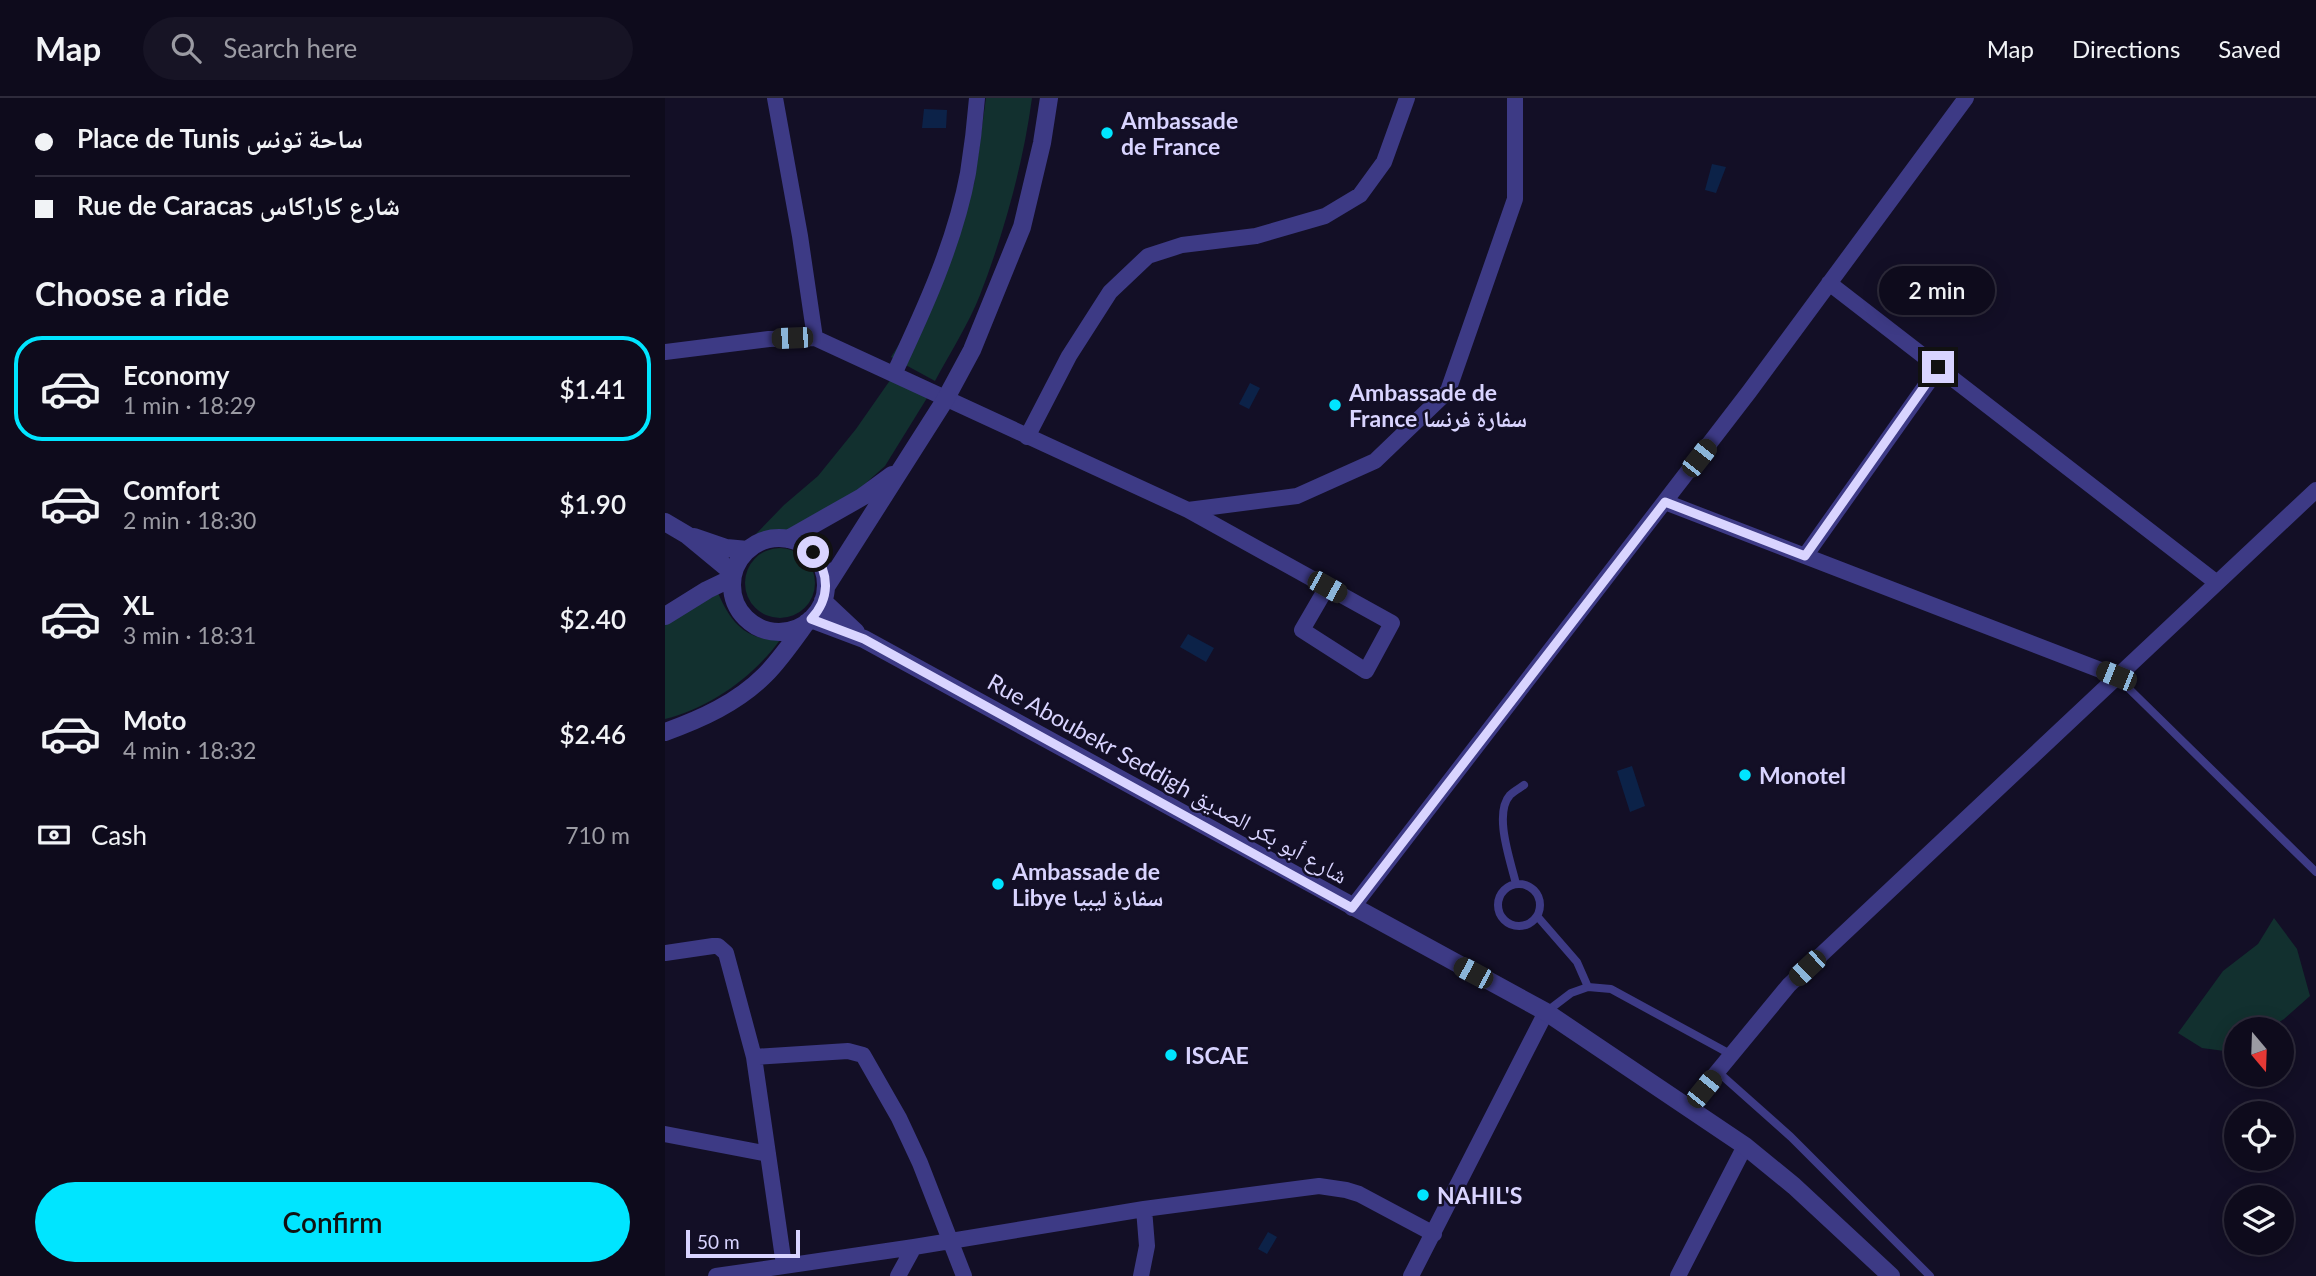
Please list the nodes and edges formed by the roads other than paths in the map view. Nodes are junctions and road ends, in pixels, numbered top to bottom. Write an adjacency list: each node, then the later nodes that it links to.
1 (775, 98): 8 (street)
2 (977, 98): 11 (street)
3 (1049, 98): 12 (street)
4 (1406, 98): 13 (street)
5 (1515, 98): 17 (street)
6 (1966, 98): 7 (street)
7 (1829, 283): 10 (street); 16 (street)
8 (815, 338): 9 (street); 11 (street)
9 (665, 352)
10 (1938, 367): 22 (street); 24 (street)
11 (894, 374): 12 (street)
12 (945, 400): 13 (street); 14 (street)
13 (1027, 437): 17 (street)
14 (900, 468): 20 (street); 26 (street)
15 (2316, 490): 24 (street)
16 (1665, 502): 22 (street); 35 (street)
17 (1188, 510): 25 (street)
18 (665, 522): 19 (street)
19 (687, 535): 21 (street); 23 (street)
20 (788, 539): 21 (street); 26 (street)
21 (748, 550): 23 (street)
22 (1805, 556): 30 (street)
23 (733, 575): 27 (street); 28 (street)
24 (2217, 583): 30 (street)
25 (1327, 587): 25 (street)
26 (824, 594): 28 (street); 29 (street, Rue Aboubekr Seddigh شارع أبو بكر الصديق)
27 (665, 616)
28 (809, 621): 29 (street, Rue Aboubekr Seddigh شارع أبو بكر الصديق); 31 (street)
29 (864, 639): 35 (street, Rue Aboubekr Seddigh شارع أبو بكر الصديق)
30 (2116, 676): 33 (lane); 40 (street)
31 (665, 732)
32 (1524, 785): 34 (lane)
33 (2316, 872)
34 (1516, 884): 36 (lane); 36 (lane)
35 (1352, 908): 39 (street, Rue Aboubekr Seddigh شارع أبو بكر الصديق)
36 (1537, 916): 38 (lane)
37 (665, 953): 41 (street)
38 (1588, 987): 39 (lane); 40 (lane)
39 (1546, 1012): 43 (street, Rue Aboubekr Seddigh شارع أبو بكر الصديق); 48 (street)
40 (1732, 1055): 42 (street)
41 (754, 1057): 46 (street); 49 (street)
42 (1718, 1072): 43 (street); 59 (lane)
43 (1689, 1106): 45 (street, Rue Aboubekr Seddigh شارع أبو بكر الصديق)
44 (665, 1134): 46 (street)
45 (1745, 1146): 57 (street); 58 (street, Rue Aboubekr Seddigh شارع أبو بكر الصديق)
46 (768, 1154): 51 (street)
47 (1144, 1209): 48 (street); 49 (street); 55 (street)
48 (1434, 1234): 56 (street)
49 (949, 1240): 50 (street); 54 (street)
50 (914, 1247): 51 (street); 53 (street)
51 (784, 1265): 52 (street)
52 (716, 1276)
53 (898, 1276)
54 (964, 1276)
55 (1141, 1276)
56 (1411, 1276)
57 (1678, 1276)
58 (1891, 1276)
59 (1930, 1276)

